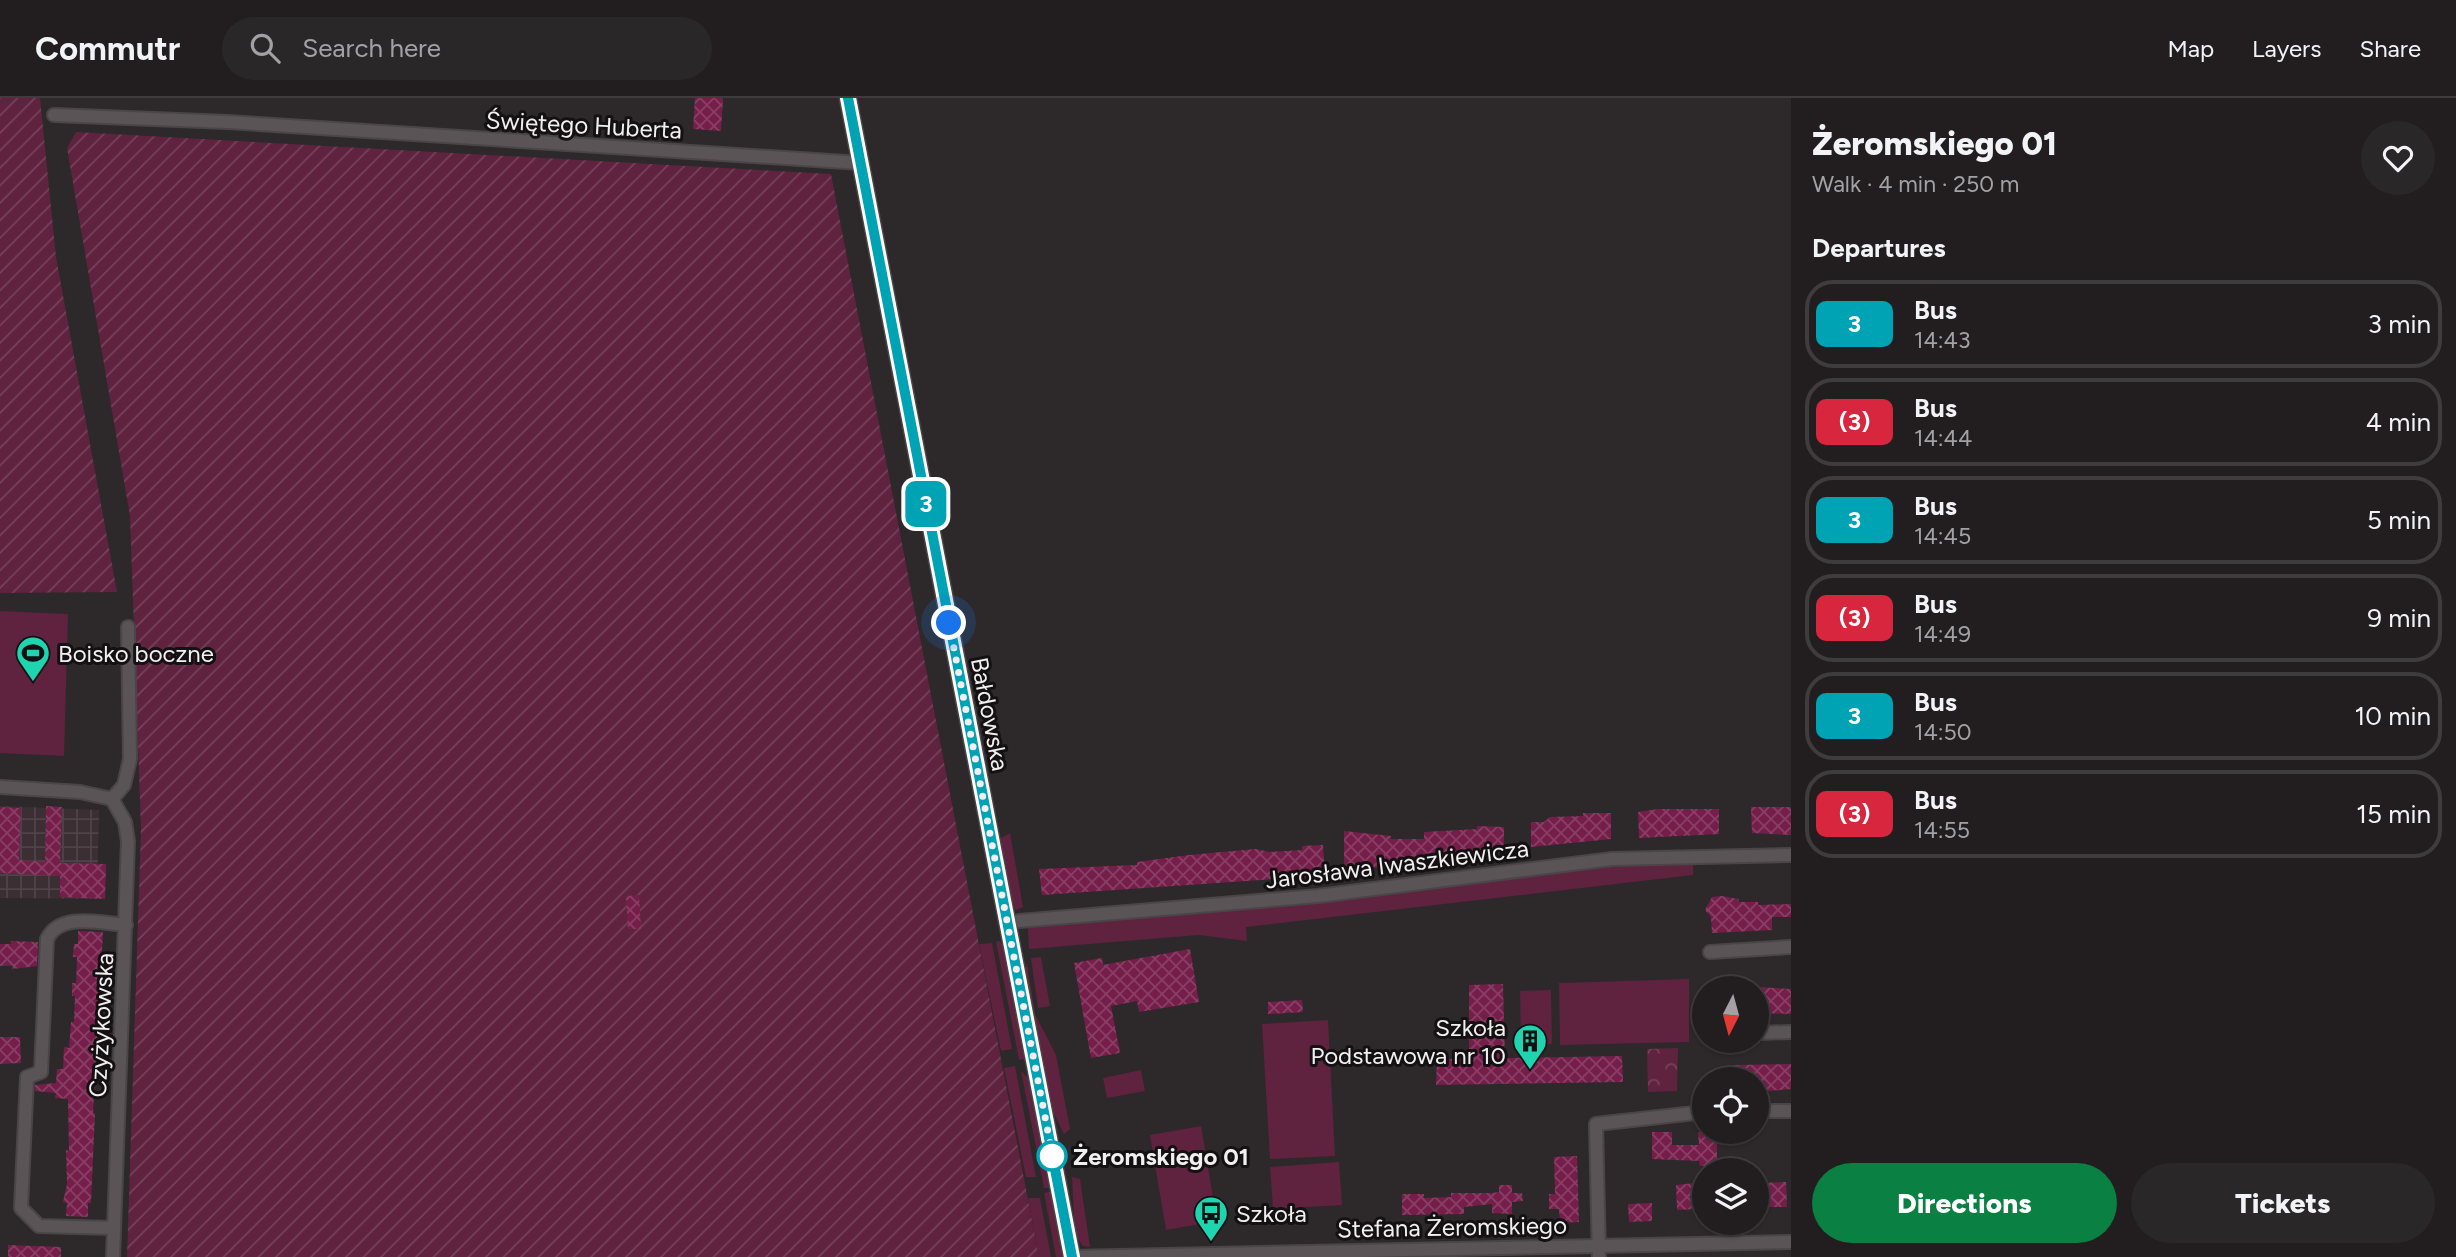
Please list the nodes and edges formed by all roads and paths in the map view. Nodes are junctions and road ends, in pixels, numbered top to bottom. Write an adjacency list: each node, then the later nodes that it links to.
1 (848, 98): 3 (street, Bałdowska)
2 (54, 115): 3 (street, Świętego Huberta)
3 (861, 163): 8 (street, Bałdowska)
4 (128, 627): 6 (street)
5 (0, 788): 6 (street)
6 (112, 799): 9 (street, Czyżykowska)
7 (1791, 855): 8 (street, Jarosława Iwaszkiewicza)
8 (1008, 922): 21 (street, Bałdowska)
9 (126, 925): 17 (street, Czyżykowska); 17 (street)
10 (1791, 947): 11 (street)
11 (1710, 952)
12 (1769, 1032): 13 (street)
13 (1791, 1032)
14 (1769, 1111): 15 (street)
15 (1791, 1111)
16 (1692, 1113): 19 (street)
17 (113, 1228): 20 (street, Czyżykowska)
18 (1791, 1242): 19 (street, Stefana Żeromskiego)
19 (1599, 1251): 21 (street, Stefana Żeromskiego)
20 (113, 1257)
21 (1072, 1257)

